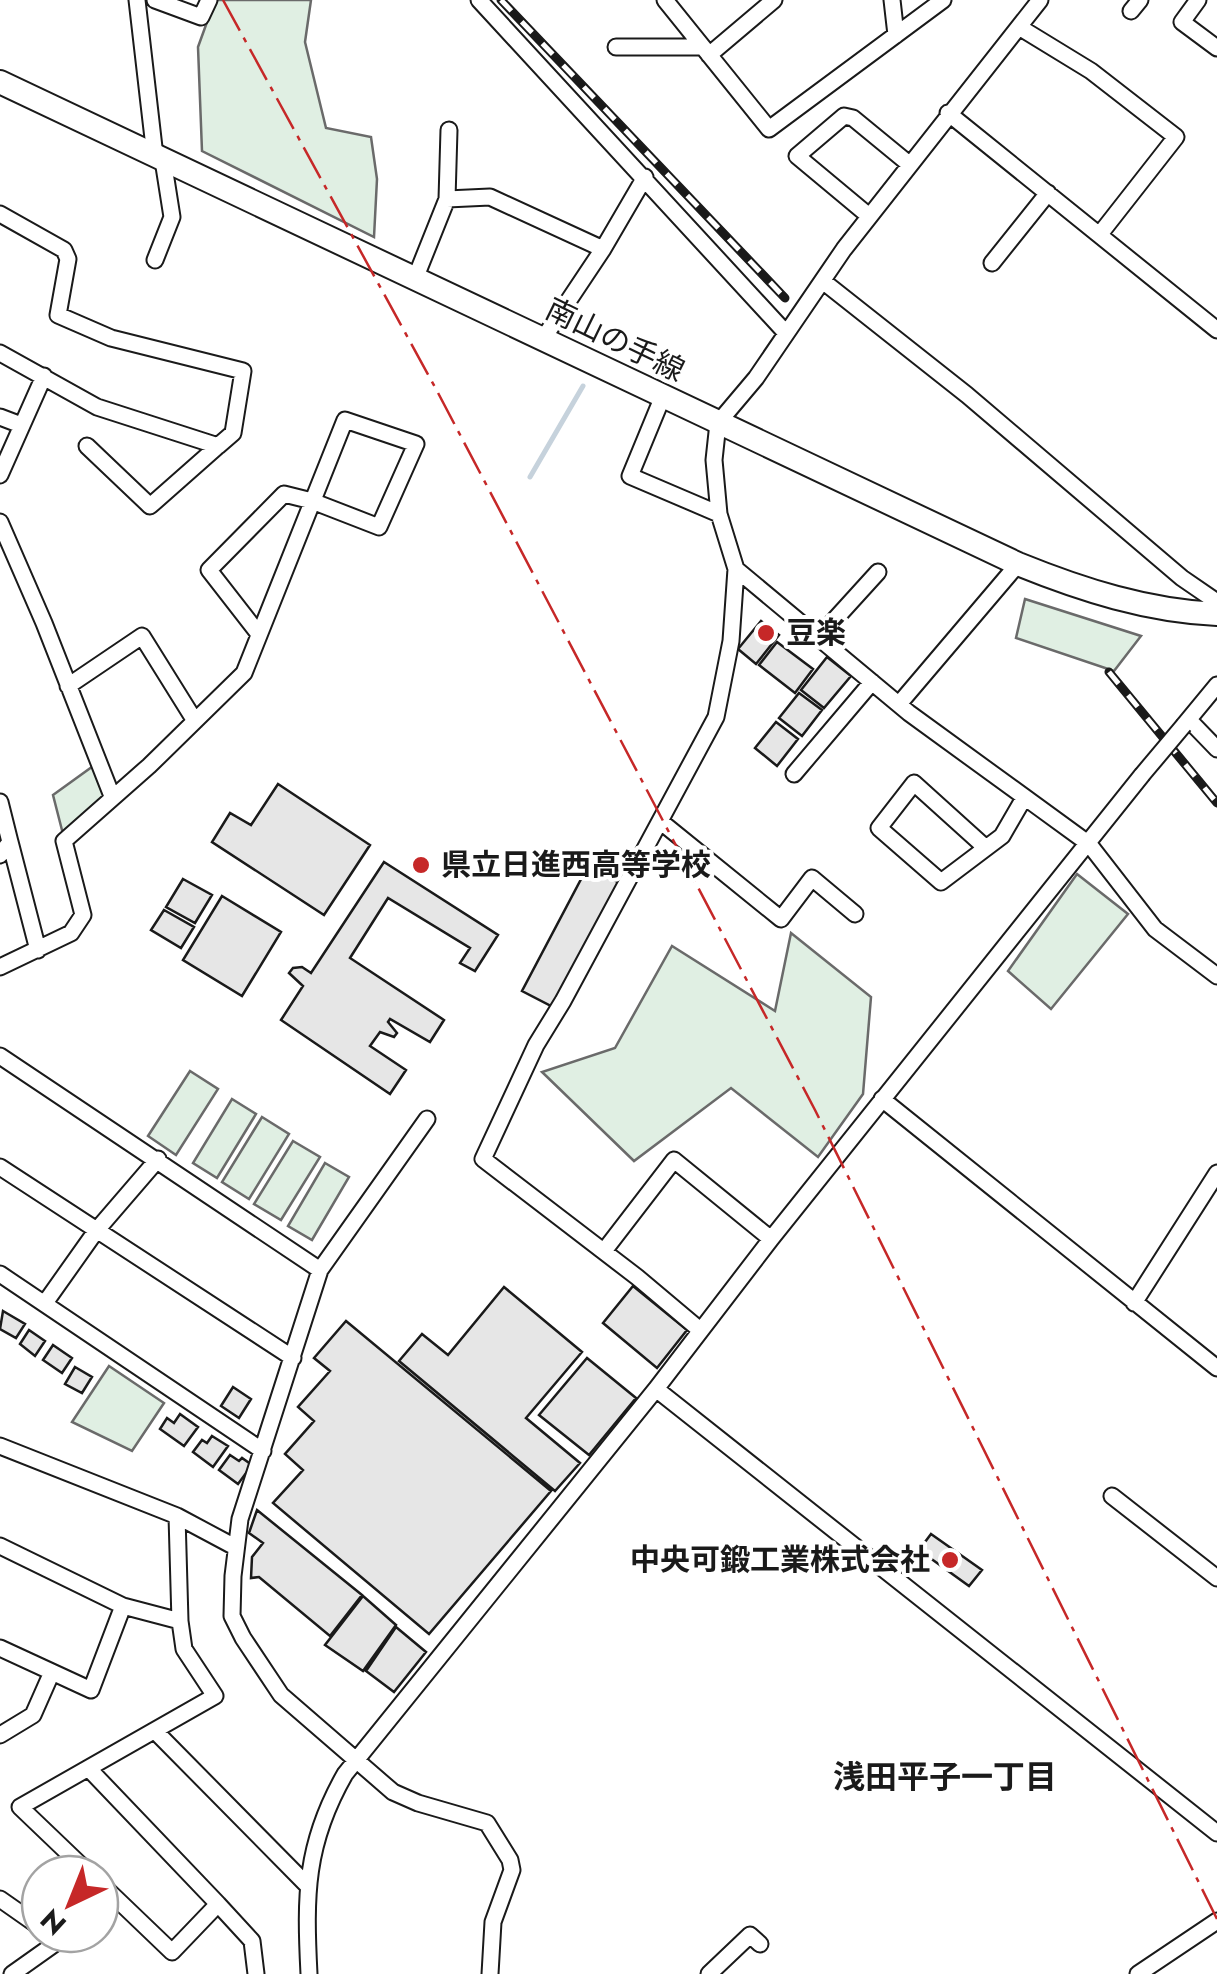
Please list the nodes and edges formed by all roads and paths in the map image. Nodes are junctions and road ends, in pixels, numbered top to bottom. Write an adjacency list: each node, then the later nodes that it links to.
1 (137, 0): 21 (street)
2 (154, 0): 3 (street)
3 (209, 0)
4 (479, 0): 23 (street)
5 (665, 0): 17 (street)
6 (744, 0): 12 (street)
7 (774, 0): 12 (street)
8 (892, 0): 14 (street)
9 (943, 0): 14 (street)
10 (1040, 0): 13 (street)
11 (1198, 0): 16 (street)
12 (756, 15): 17 (street)
13 (1019, 27): 19 (street); 28 (street)
14 (896, 35): 17 (street)
15 (616, 47): 17 (street)
16 (1217, 48)
17 (706, 51)
18 (0, 82): 21 (street, 南山の手線)
19 (948, 114): 22 (street); 24 (street)
20 (448, 130): 25 (street)
21 (159, 158): 30 (street); 32 (street, 南山の手線)
22 (909, 164): 27 (street); 27 (street)
23 (645, 177): 29 (street); 35 (street)
24 (1048, 193): 28 (street); 31 (street)
25 (447, 199): 29 (street); 32 (street)
26 (0, 214): 44 (street)
27 (870, 216): 33 (street)
28 (1100, 234): 34 (street)
29 (603, 250): 36 (street)
30 (155, 260)
31 (992, 263)
32 (415, 279): 36 (street, 南山の手線)
33 (824, 282): 35 (street); 52 (street)
34 (1217, 330)
35 (786, 332): 41 (street)
36 (544, 339): 39 (street, 南山の手線)
37 (0, 352): 38 (street)
38 (44, 376): 42 (street); 44 (street)
39 (663, 396): 41 (street, 南山の手線); 47 (street)
40 (0, 417): 42 (street)
41 (718, 423): 47 (street); 49 (street, 南山の手線)
42 (21, 425): 45 (street)
43 (87, 446): 44 (street)
44 (218, 446)
45 (0, 475)
46 (312, 501): 46 (street); 54 (street); 54 (street)
47 (719, 514): 50 (street)
48 (0, 522): 58 (street)
49 (1018, 564): 53 (street, 南山の手線); 59 (street)
50 (736, 569): 55 (street); 67 (street)
51 (878, 572): 55 (street)
52 (1217, 602)
53 (1217, 614)
54 (258, 633): 60 (street)
55 (818, 638): 56 (street)
56 (872, 682): 59 (street); 63 (street)
57 (1217, 685): 61 (street)
58 (68, 686): 60 (street); 64 (street)
59 (899, 704): 65 (street)
60 (195, 721): 64 (street)
61 (1187, 722): 62 (street); 68 (street, bridge)
62 (1217, 749)
63 (794, 774)
64 (112, 796): 72 (street)
65 (1024, 798): 68 (street); 70 (street)
66 (0, 802): 69 (street)
67 (660, 820): 71 (street); 83 (street)
68 (1090, 844): 74 (street); 76 (street)
69 (5, 848): 72 (street)
70 (986, 848): 70 (street)
71 (855, 914)
72 (38, 950): 73 (street)
73 (0, 967)
74 (1217, 976)
75 (0, 1056): 78 (street)
76 (882, 1099): 82 (street); 87 (street)
77 (426, 1119): 84 (street)
78 (158, 1160): 81 (street); 84 (street)
79 (0, 1167): 81 (street)
80 (1217, 1173): 87 (street)
81 (96, 1231): 86 (street); 89 (street)
82 (771, 1239): 83 (street); 88 (street)
83 (604, 1251): 88 (street)
84 (320, 1270): 89 (street)
85 (0, 1274): 86 (street)
86 (44, 1303): 93 (street)
87 (1134, 1303): 90 (street)
88 (700, 1330): 91 (street)
89 (293, 1358): 93 (street)
90 (1217, 1368)
91 (656, 1389): 105 (street); 107 (street)
92 (0, 1446): 95 (street)
93 (263, 1450): 97 (street)
94 (1112, 1496): 98 (street)
95 (177, 1516): 97 (street); 100 (street)
96 (0, 1546): 99 (street)
97 (235, 1548): 105 (street)
98 (1217, 1578)
99 (124, 1606): 100 (street); 102 (street)
100 (180, 1621): 103 (street)
101 (0, 1648): 102 (street)
102 (52, 1672): 104 (street)
103 (156, 1732): 106 (street); 109 (street)
104 (0, 1736)
105 (356, 1761): 109 (street); 118 (street)
106 (90, 1770): 108 (street); 111 (street)
107 (1217, 1833)
108 (69, 1854)
109 (306, 1884): 117 (street)
110 (120, 1902): 111 (street)
111 (218, 1904): 116 (street)
112 (1217, 1921): 120 (street)
113 (760, 1944): 119 (street)
114 (40, 1954): 115 (street)
115 (12, 1974)
116 (256, 1974)
117 (308, 1974)
118 (490, 1974)
119 (709, 1974)
120 (1138, 1974)

